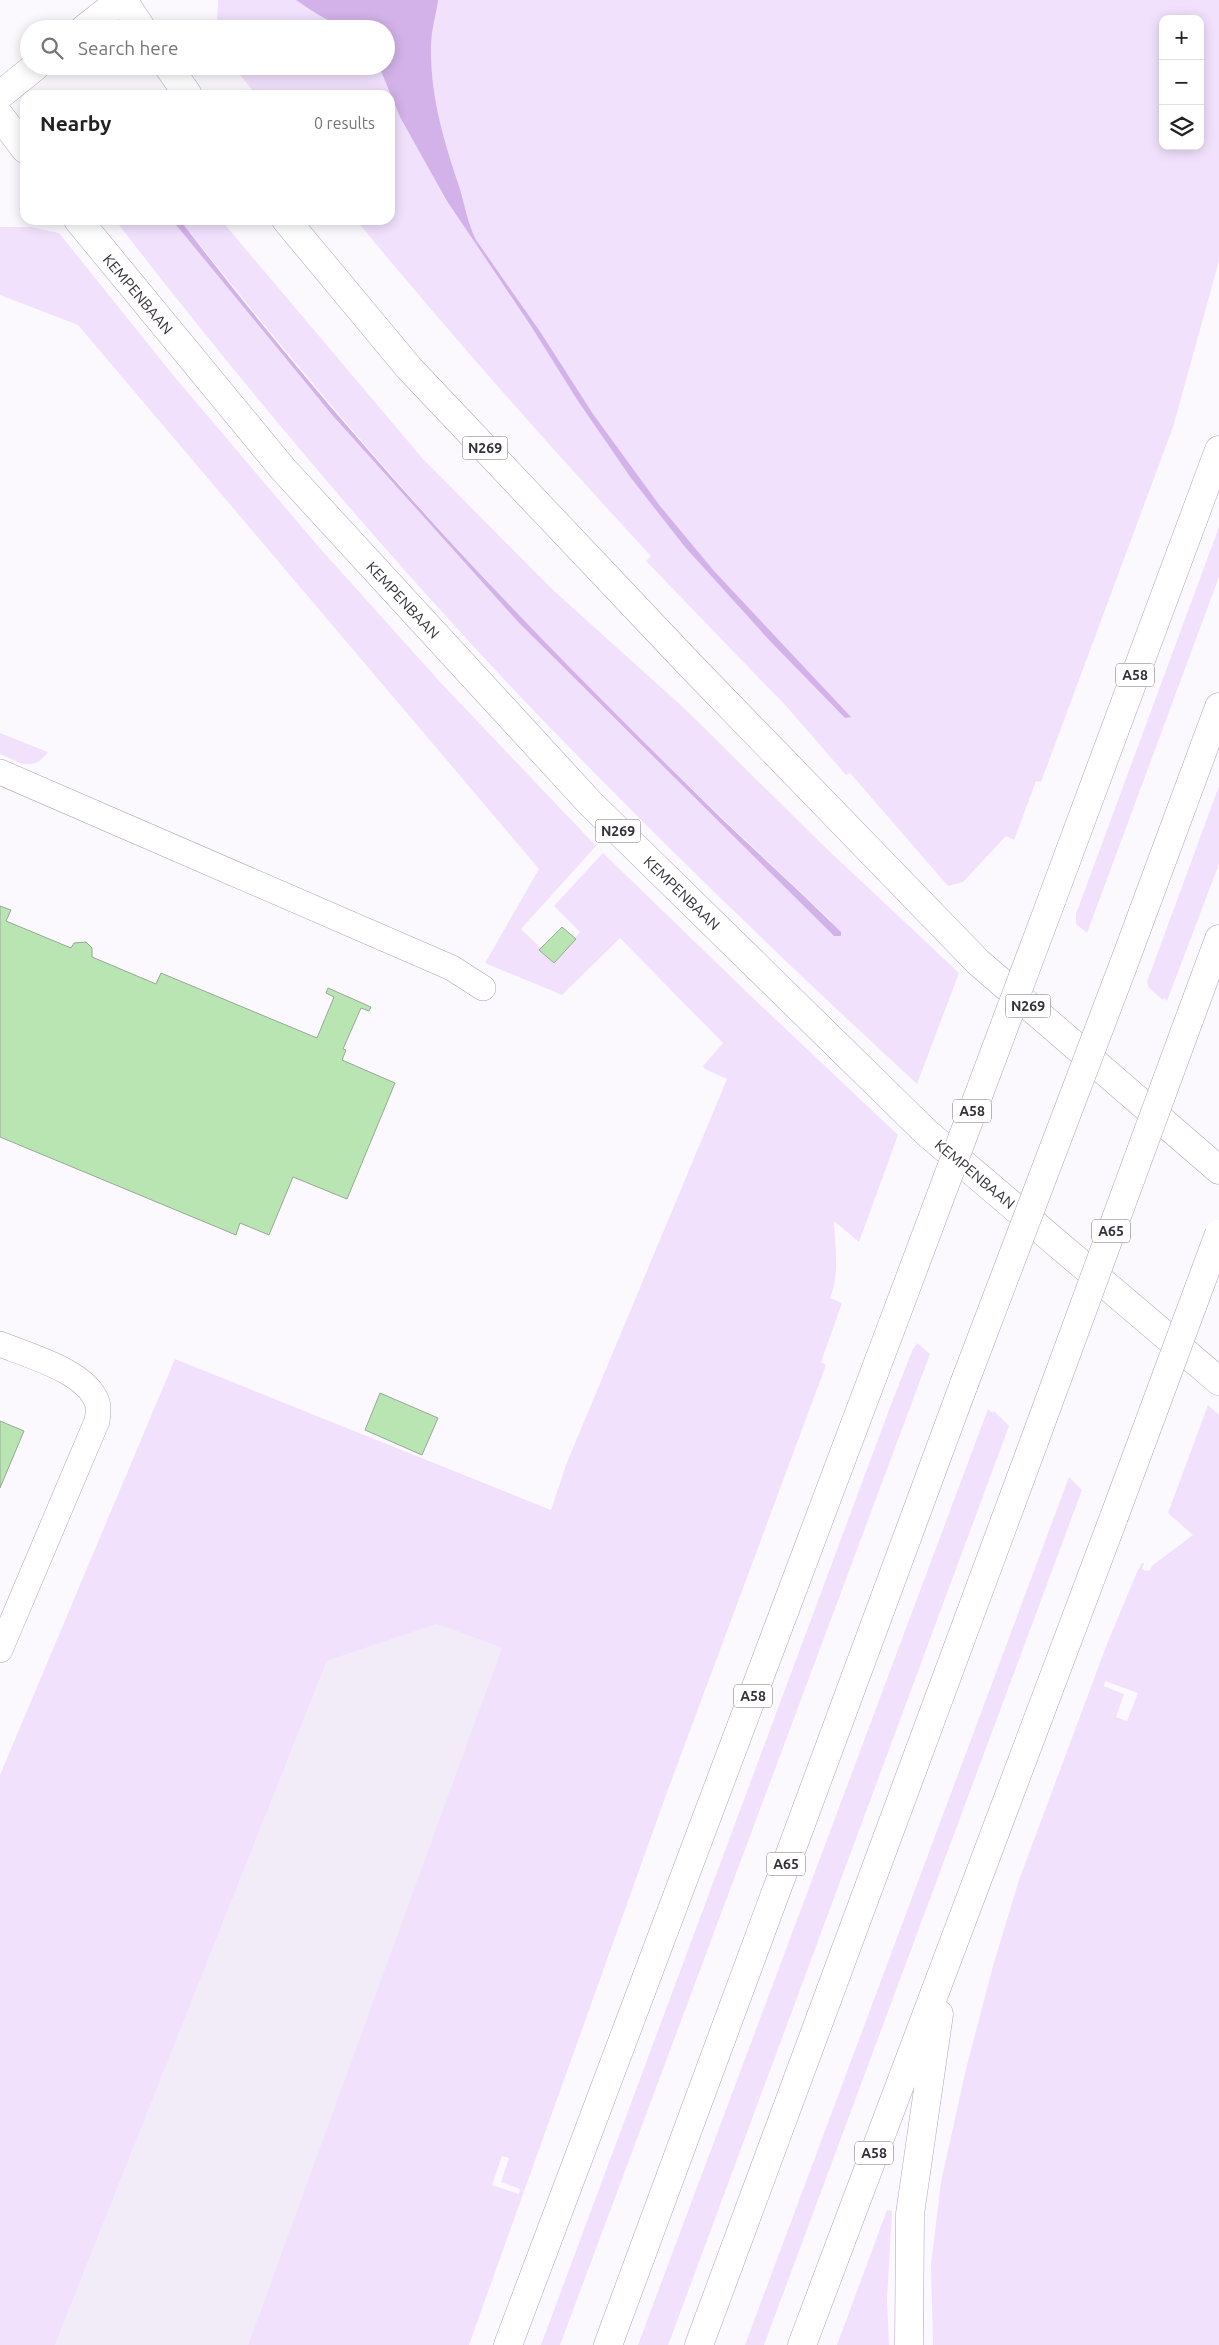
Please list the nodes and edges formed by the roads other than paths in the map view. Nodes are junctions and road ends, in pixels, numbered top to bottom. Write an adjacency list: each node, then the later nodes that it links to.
1 (122, 0): 2 (highway); 3 (highway)
2 (96, 20)
3 (136, 20)
4 (24, 75): 7 (highway)
5 (174, 75): 6 (highway)
6 (185, 90)
7 (0, 94)
8 (0, 116): 9 (highway)
9 (20, 142)
10 (82, 225): 20 (highway, KEMPENBAAN / N269)
11 (290, 225): 17 (highway, N269)
12 (1219, 450): 23 (highway, A58, bridge)
13 (1219, 708): 24 (highway, A65, bridge)
14 (0, 772): 16 (lane)
15 (1219, 939): 25 (highway, A65, bridge)
16 (483, 988)
17 (1219, 1170)
18 (1219, 1234): 22 (highway, A58, bridge)
19 (0, 1344): 21 (lane)
20 (1219, 1381)
21 (0, 1650)
22 (947, 1962): 26 (highway, A58); 27 (highway, A58)
23 (508, 2345)
24 (608, 2345)
25 (699, 2345)
26 (802, 2345)
27 (909, 2345)

